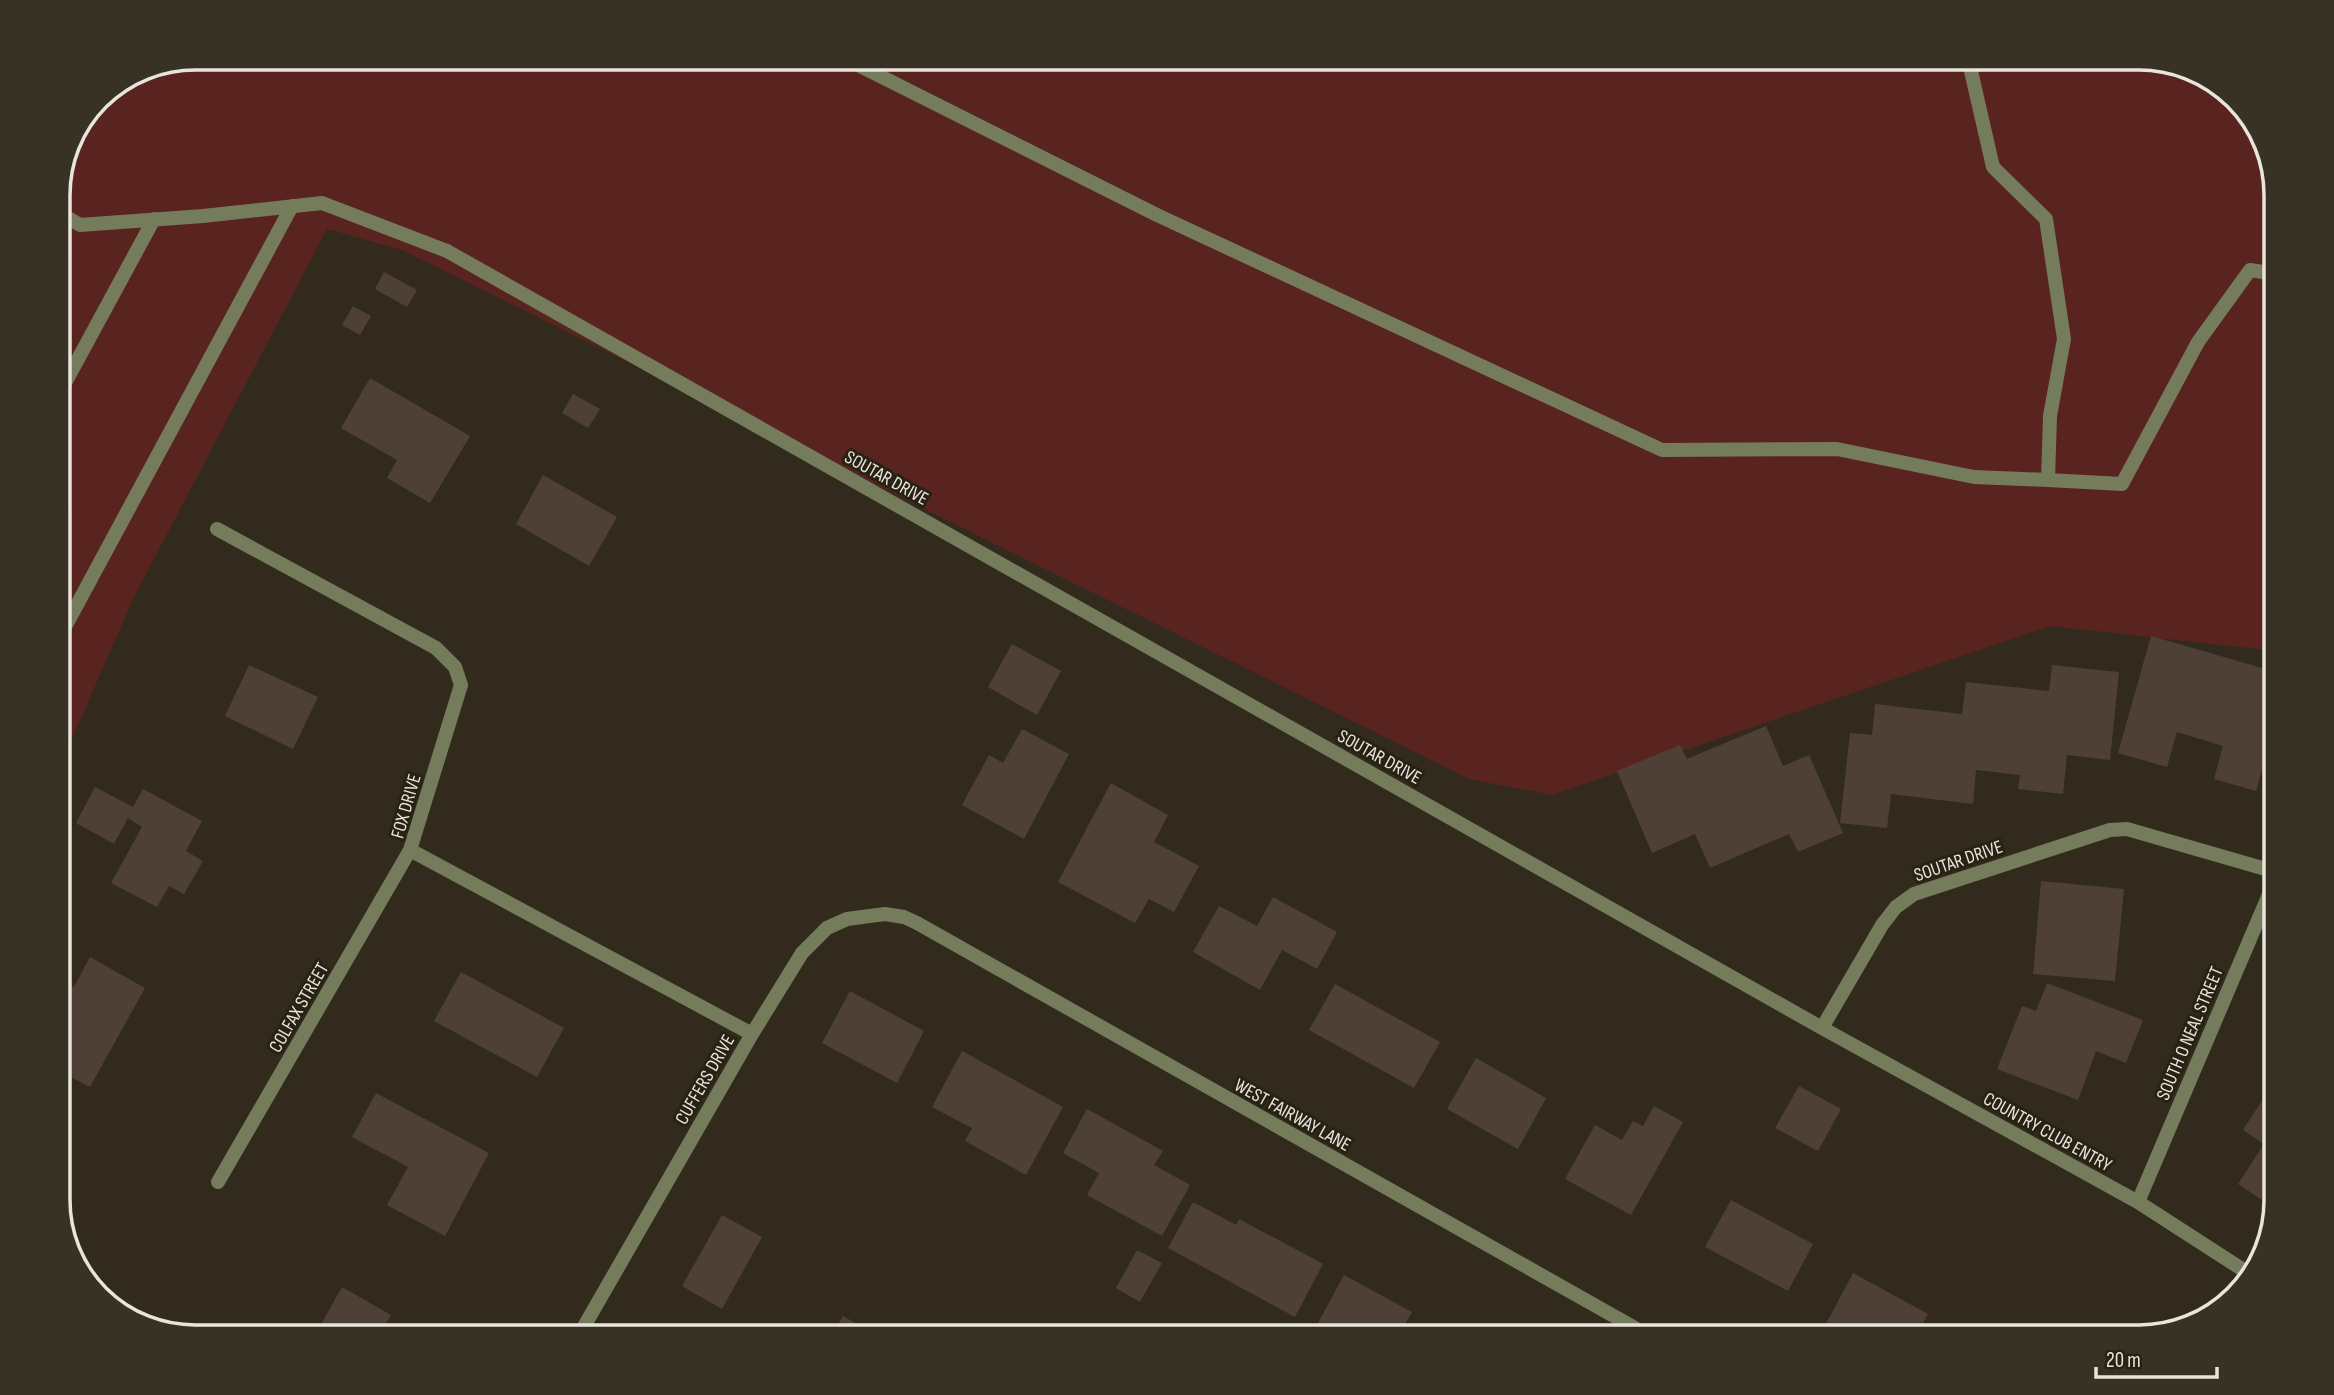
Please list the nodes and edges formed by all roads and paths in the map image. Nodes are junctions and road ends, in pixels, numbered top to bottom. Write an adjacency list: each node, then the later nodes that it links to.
1 (868, 70): 8 (street)
2 (1971, 70): 8 (street)
3 (292, 206): 5 (street, SOUTAR DRIVE); 10 (street); 15 (street, SOUTAR DRIVE)
4 (70, 219): 5 (street, SOUTAR DRIVE)
5 (154, 219): 7 (street)
6 (2264, 272): 8 (street)
7 (70, 374)
8 (2048, 480)
9 (217, 529): 11 (street, FOX DRIVE)
10 (70, 618)
11 (410, 850): 16 (street, FOX DRIVE); 17 (street, COLFAX STREET)
12 (2264, 869): 15 (street, SOUTAR DRIVE)
13 (2264, 906): 18 (street, SOUTH O NEAL STREET)
14 (917, 923): 16 (street, CUFFERS DRIVE); 21 (street, WEST FAIRWAY LANE)
15 (1822, 1028): 18 (street, COUNTRY CLUB ENTRY)
16 (752, 1034): 20 (street, CUFFERS DRIVE)
17 (218, 1182)
18 (2138, 1202): 19 (street, COUNTRY CLUB ENTRY)
19 (2242, 1269)
20 (586, 1325)
21 (1630, 1325)

